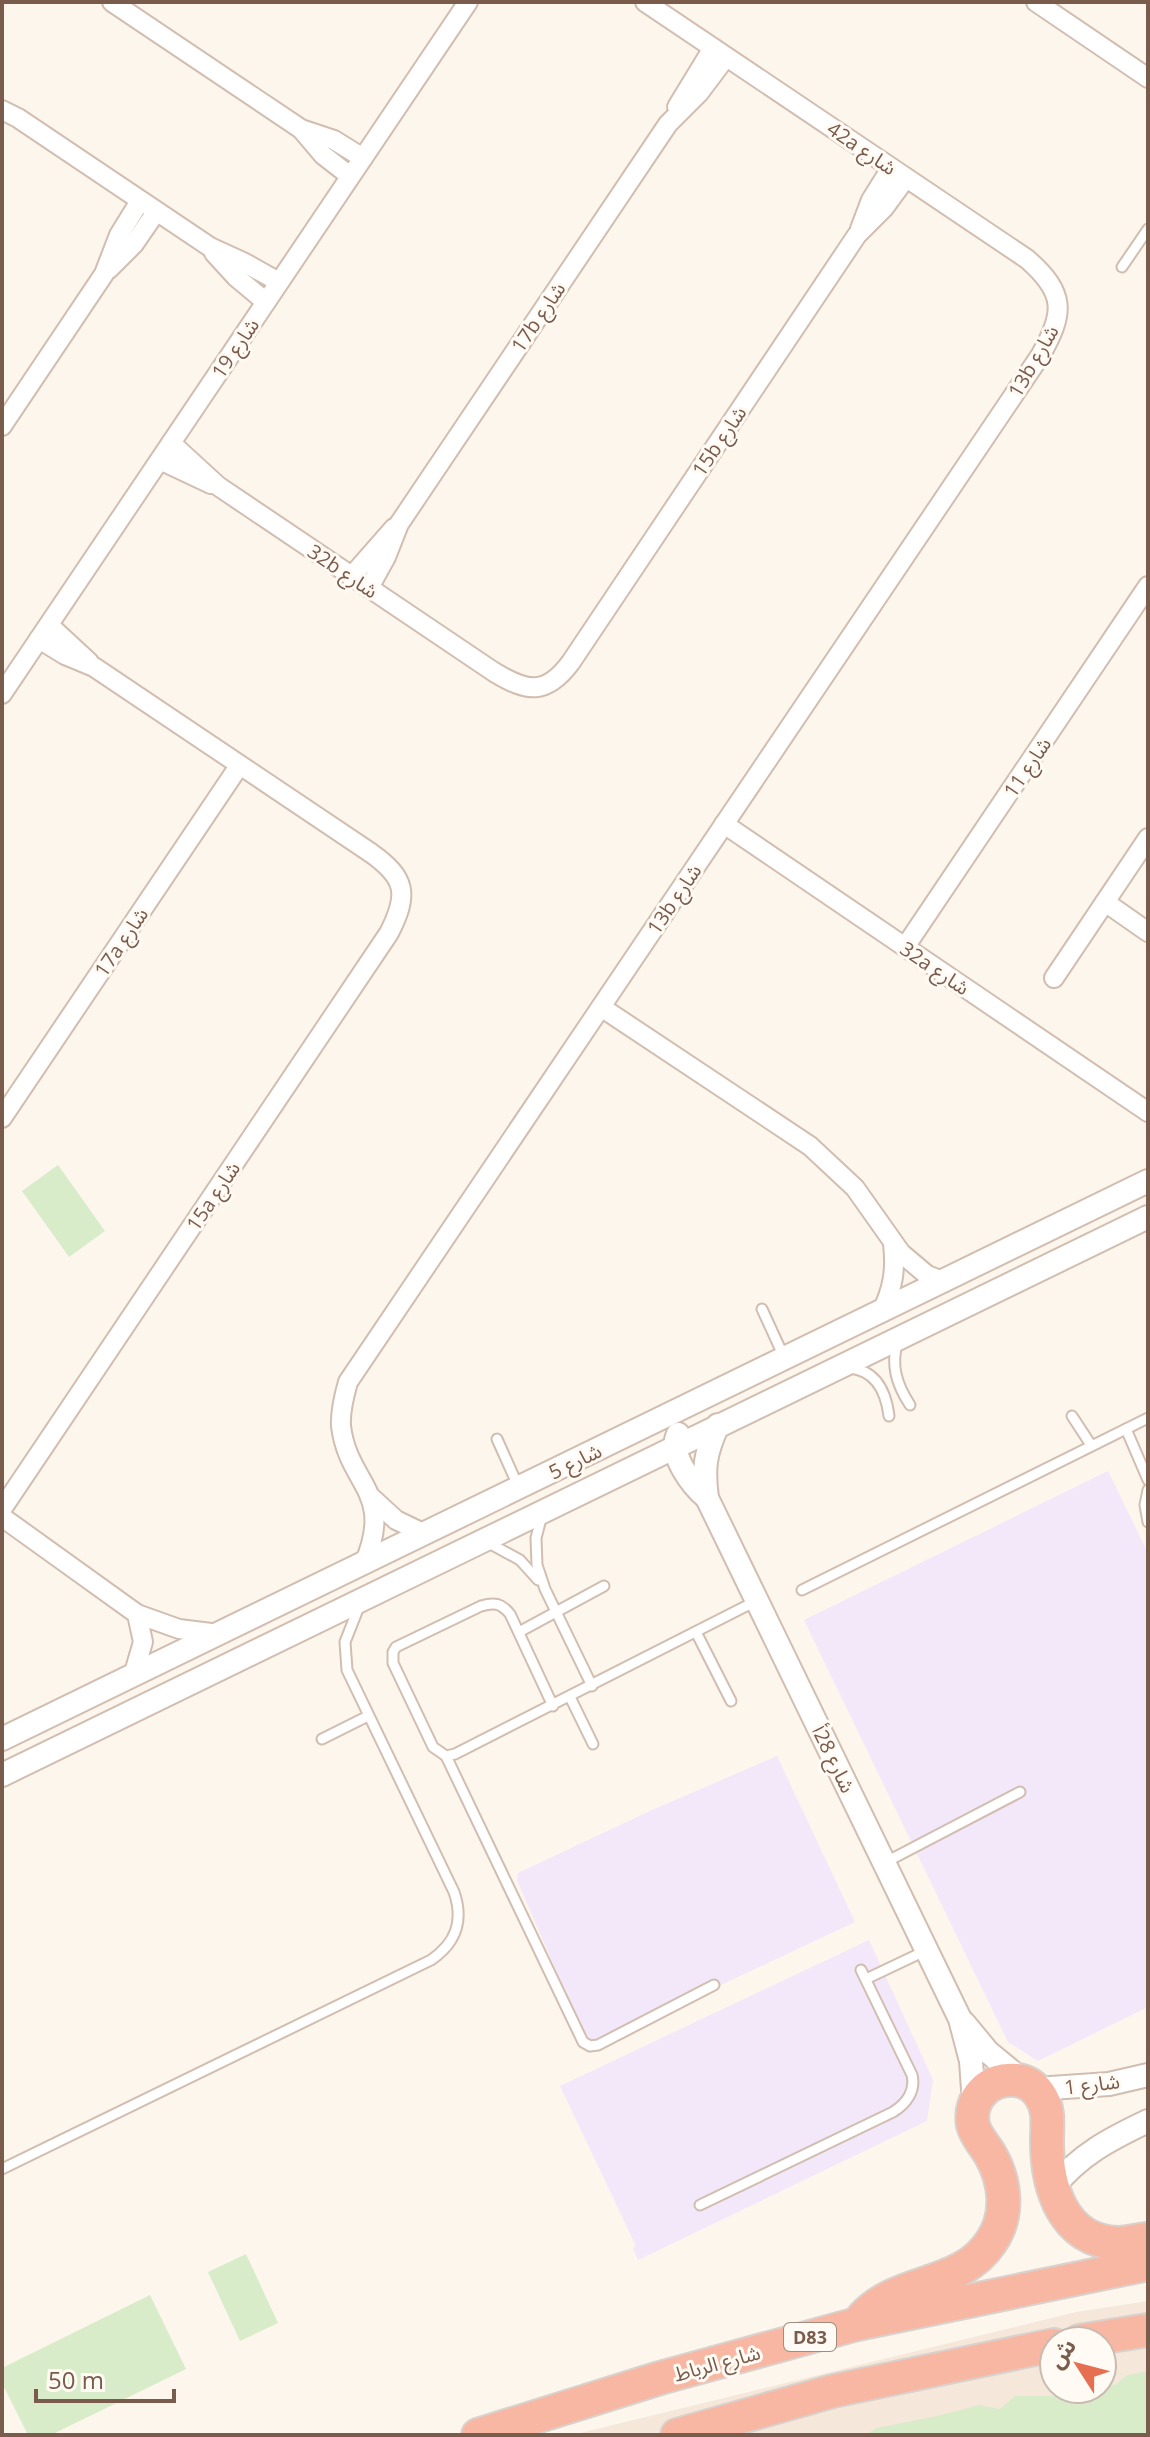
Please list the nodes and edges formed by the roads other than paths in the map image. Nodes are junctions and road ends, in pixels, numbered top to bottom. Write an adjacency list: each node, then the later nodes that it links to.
1 (112, 2): 8 (street)
2 (468, 2): 9 (street, شارع 19)
3 (645, 2): 5 (street, 42a شارع)
4 (1036, 2): 6 (street)
5 (719, 52): 10 (street, 42a شارع); 25 (street, 17b شارع)
6 (1148, 78)
7 (2, 110): 12 (street)
8 (301, 129): 9 (street); 11 (street)
9 (363, 158): 11 (street, شارع 19)
10 (899, 173): 20 (street, 42a شارع); 30 (street, 15b شارع)
11 (350, 176): 18 (street, شارع 19)
12 (140, 201): 13 (street); 17 (street)
13 (156, 212): 15 (street); 17 (street)
14 (1148, 229): 16 (lane)
15 (210, 247): 18 (street); 19 (street)
16 (1122, 267)
17 (104, 274): 21 (street)
18 (279, 282): 19 (street, شارع 19)
19 (266, 302): 22 (street, شارع 19)
20 (1060, 310): 33 (street, 13b شارع)
21 (2, 426)
22 (171, 443): 23 (street, شارع 19); 24 (street, 32b شارع)
23 (160, 460): 24 (street); 29 (street, شارع 19)
24 (218, 486): 26 (street, 32b شارع)
25 (399, 524): 26 (street); 28 (street, 17b شارع)
26 (351, 577): 28 (street, 32b شارع)
27 (1148, 586): 37 (street, شارع 11)
28 (369, 588): 30 (street, 32b شارع)
29 (44, 632): 31 (street, شارع 19); 32 (street)
30 (523, 688)
31 (2, 694)
32 (239, 766): 41 (street, 17a شارع); 67 (street, 15a شارع)
33 (724, 824): 37 (street, 32a شارع); 39 (street, 13b شارع)
34 (1148, 838): 35 (street)
35 (1105, 902): 36 (street); 38 (street)
36 (1148, 932)
37 (905, 947): 40 (street, 32a شارع)
38 (1054, 978)
39 (601, 1007): 44 (street); 65 (street, 13b شارع)
40 (1147, 1116)
41 (2, 1118)
42 (1147, 1184): 45 (street); 46 (street, شارع 5)
43 (1148, 1217): 45 (street, شارع 5)
44 (893, 1244): 46 (street); 48 (street)
45 (1022, 1280): 50 (street, شارع 5)
46 (945, 1282): 48 (street, شارع 5)
47 (762, 1309): 51 (lane)
48 (881, 1313): 49 (street, شارع 5)
49 (844, 1330): 51 (street, شارع 5); 61 (street)
50 (898, 1340): 52 (street, شارع 5); 53 (lane)
51 (785, 1359): 63 (street, شارع 5)
52 (842, 1367): 54 (lane); 57 (street, شارع 5)
53 (910, 1405)
54 (889, 1416)
55 (1072, 1416): 60 (lane)
56 (1148, 1418): 58 (lane)
57 (718, 1425): 61 (street, شارع 5); 66 (street, شارع 28أ)
58 (1126, 1429): 60 (lane); 62 (lane)
59 (497, 1439): 63 (lane)
60 (1091, 1445): 76 (lane)
61 (674, 1446): 66 (street, شارع 28أ); 68 (street, شارع 5)
62 (1148, 1480)
63 (519, 1488): 71 (street, شارع 5)
64 (1148, 1490): 70 (lane)
65 (372, 1498): 71 (street, 13b شارع); 73 (street, 13b شارع)
66 (707, 1498): 77 (street, شارع 28أ)
67 (2, 1509)
68 (543, 1512): 72 (street, شارع 5); 75 (lane)
69 (2, 1517): 80 (street)
70 (1148, 1522)
71 (425, 1534): 73 (street, شارع 5)
72 (484, 1540): 75 (lane); 78 (street, شارع 5)
73 (364, 1564): 83 (street, شارع 5)
74 (604, 1586): 79 (lane)
75 (545, 1589): 79 (lane)
76 (802, 1590)
77 (758, 1600): 82 (lane); 96 (street, شارع 28أ)
78 (361, 1602): 89 (lane); 94 (street, شارع 5)
79 (556, 1611): 81 (lane); 85 (lane)
80 (137, 1614): 83 (street); 84 (street)
81 (519, 1632): 88 (lane); 93 (lane)
82 (696, 1632): 85 (lane); 87 (lane)
83 (219, 1634): 84 (street, شارع 5)
84 (133, 1676): 90 (street, شارع 5)
85 (592, 1686): 86 (lane)
86 (570, 1697): 88 (lane); 92 (lane)
87 (731, 1701)
88 (553, 1706): 93 (lane)
89 (368, 1716): 91 (lane); 104 (lane)
90 (2, 1739)
91 (322, 1739)
92 (593, 1744)
93 (446, 1756): 98 (lane)
94 (2, 1775)
95 (1020, 1792): 96 (lane)
96 (884, 1863): 97 (street, شارع 28أ)
97 (927, 1950): 99 (street, شارع 28أ); 106 (lane)
98 (714, 1985)
99 (960, 2019): 101 (street, شارع 28أ); 102 (street, شارع 28أ)
100 (1148, 2075): 101 (street, شارع 1)
101 (1029, 2084): 102 (highway); 105 (highway)
102 (974, 2104): 109 (highway)
103 (1148, 2121): 105 (street)
104 (2, 2169)
105 (1053, 2188): 107 (highway)
106 (700, 2205)
107 (1148, 2239)
108 (1148, 2264): 109 (highway, شارع الرباط / D83)
109 (857, 2324): 113 (highway, شارع الرباط / D83)
110 (1148, 2330): 111 (highway)
111 (1118, 2335)
112 (1038, 2348): 114 (highway)
113 (478, 2435)
114 (677, 2435)

